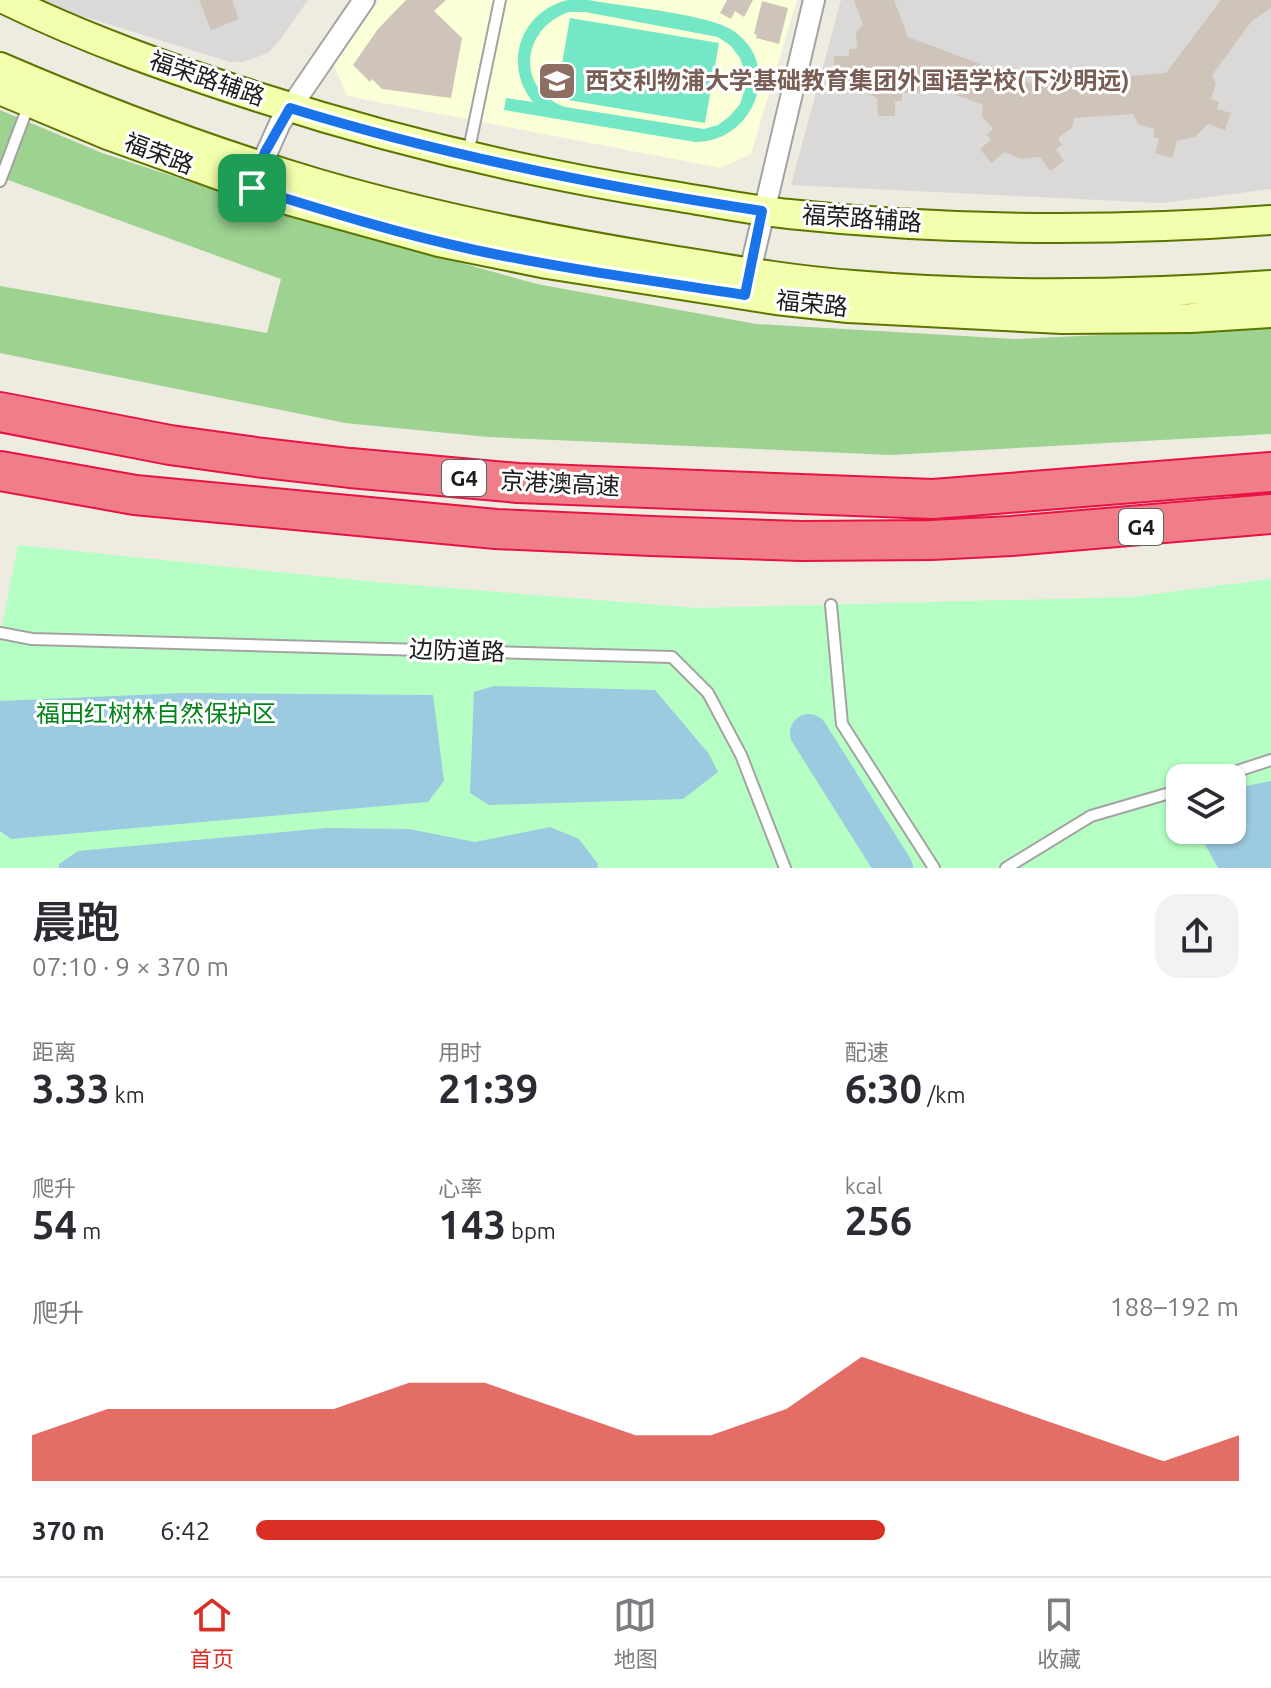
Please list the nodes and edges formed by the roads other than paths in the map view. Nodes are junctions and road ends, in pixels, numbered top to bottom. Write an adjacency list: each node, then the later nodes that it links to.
1 (6, 0): 8 (main road, 福荣路辅路)
2 (364, 0): 8 (street)
3 (500, 0): 9 (lane)
4 (814, 0): 12 (street)
5 (0, 67): 7 (main road, 福荣路)
6 (0, 90): 7 (main road, 福荣路)
7 (34, 93): 10 (main road, 福荣路); 11 (lane)
8 (290, 108): 9 (main road, 福荣路辅路); 10 (street)
9 (468, 156): 12 (main road, 福荣路辅路)
10 (256, 177): 14 (main road, 福荣路)
11 (0, 181)
12 (762, 211): 13 (main road, 福荣路辅路); 14 (street)
13 (1271, 220)
14 (747, 284): 15 (main road, 福荣路); 16 (main road, 福荣路)
15 (1271, 285)
16 (1271, 313)
17 (0, 401): 19 (highway)
18 (0, 412): 19 (highway, 京港澳高速 / G4)
19 (170, 445): 21 (highway, 京港澳高速 / G4)
20 (0, 471): 23 (highway, 京港澳高速 / G4)
21 (1271, 472)
22 (0, 483): 23 (highway)
23 (135, 495): 24 (highway, 京港澳高速 / G4)
24 (1271, 514)
25 (831, 605): 31 (lane)
26 (0, 633): 30 (lane, 边防道路)
27 (1271, 760): 28 (lane)
28 (1246, 768)
29 (1166, 794): 32 (lane)
30 (785, 868)
31 (934, 868)
32 (1006, 868)

